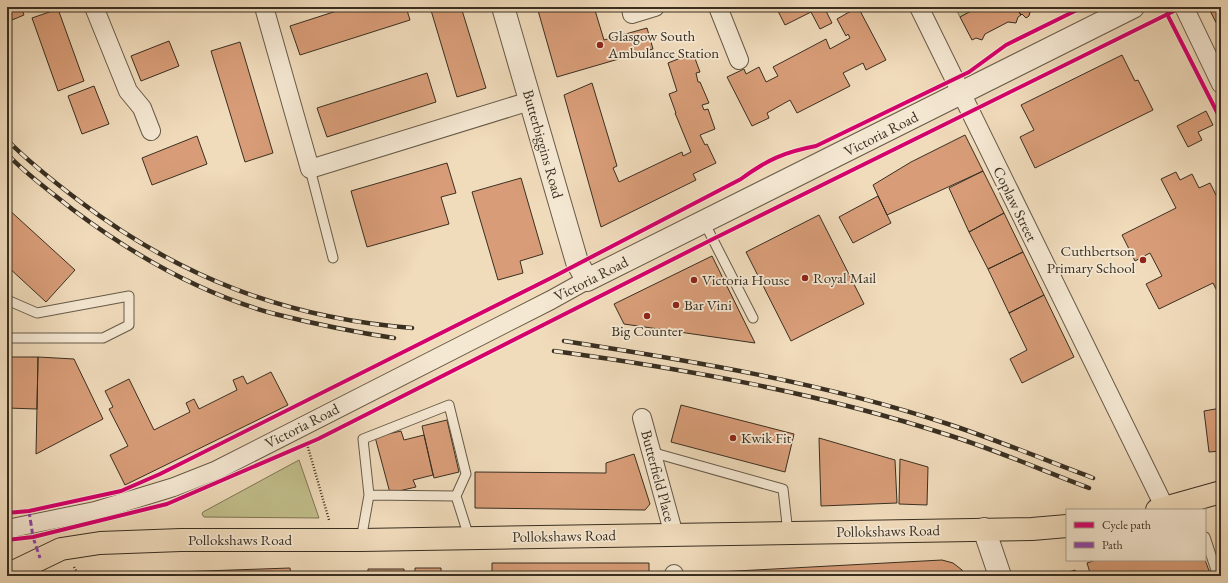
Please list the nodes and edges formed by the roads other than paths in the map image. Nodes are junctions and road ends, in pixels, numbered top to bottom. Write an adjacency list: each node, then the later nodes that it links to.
1 (94, 7): 14 (street)
2 (264, 7): 15 (street)
3 (503, 7): 13 (street, Butterbiggins Road)
4 (631, 7): 5 (street)
5 (655, 7)
6 (718, 7): 10 (street)
7 (919, 7): 12 (street, Coplaw Street)
8 (1133, 7): 12 (street, Victoria Road)
9 (1184, 7): 11 (street)
10 (740, 60)
11 (1221, 84)
12 (961, 94): 16 (street, Victoria Road); 28 (street, Coplaw Street)
13 (530, 101): 15 (street); 18 (street, Butterbiggins Road)
14 (151, 131)
15 (310, 168): 17 (lane)
16 (704, 222): 18 (street, Victoria Road); 20 (lane)
17 (333, 258)
18 (587, 280): 30 (street, Victoria Road)
19 (7, 300): 21 (lane)
20 (753, 318)
21 (7, 338)
22 (642, 418): 23 (street, Butterfield Place)
23 (651, 452): 32 (lane); 33 (street, Butterfield Place)
24 (1221, 492): 27 (main road)
25 (369, 495): 26 (lane); 26 (lane); 35 (lane)
26 (456, 496): 34 (lane)
27 (1194, 505): 28 (main road)
28 (1161, 509)
29 (1066, 526): 31 (main road, Pollokshaws Road)
30 (7, 529)
31 (984, 529): 32 (main road, Pollokshaws Road); 38 (street)
32 (788, 533): 33 (main road, Pollokshaws Road)
33 (674, 535): 34 (main road, Pollokshaws Road)
34 (470, 537): 35 (main road, Pollokshaws Road)
35 (361, 540): 37 (main road, Pollokshaws Road)
36 (1206, 540): 39 (lane)
37 (7, 575)
38 (1000, 576)
39 (1218, 576)

